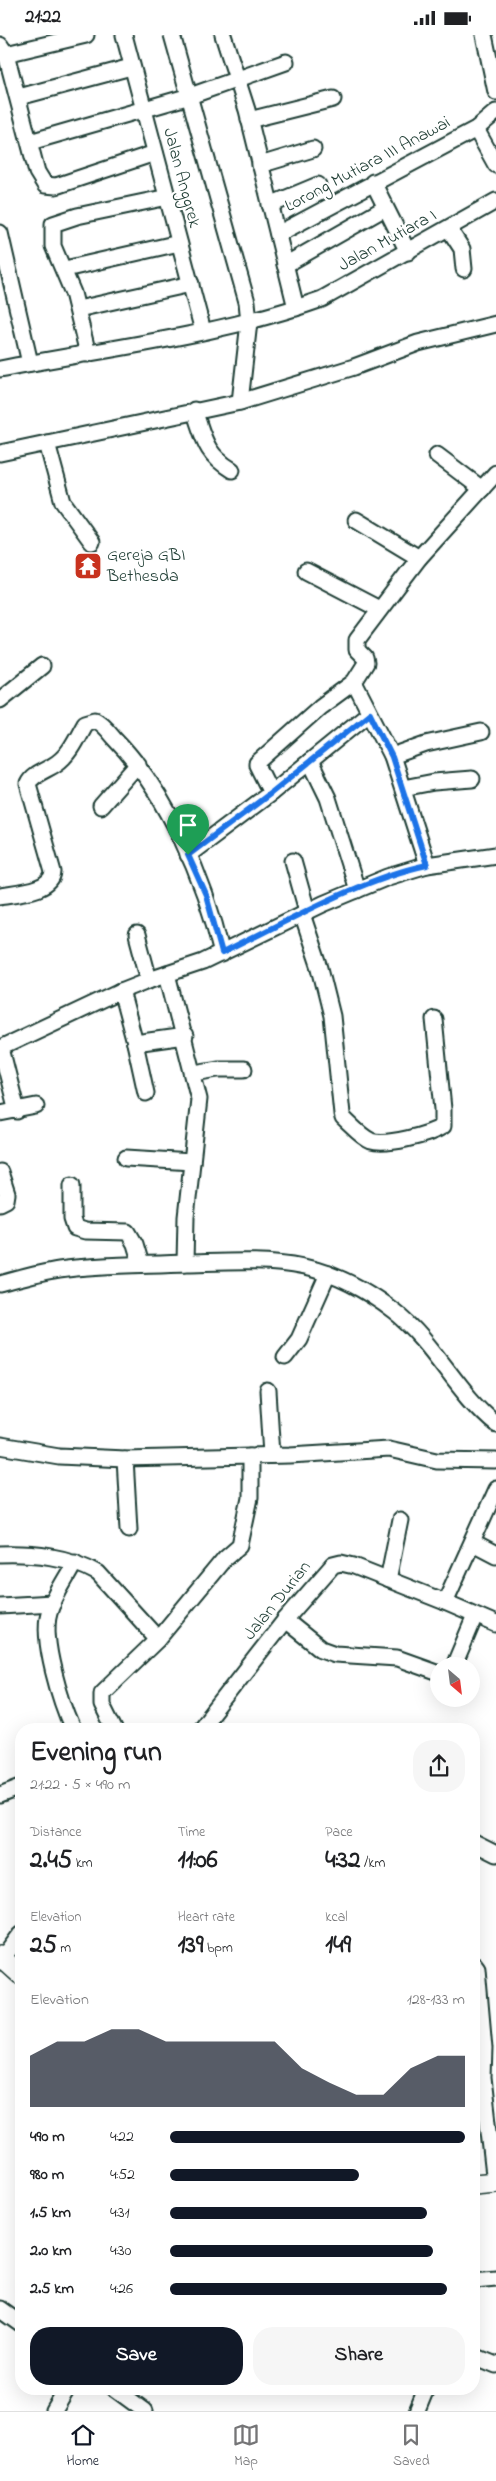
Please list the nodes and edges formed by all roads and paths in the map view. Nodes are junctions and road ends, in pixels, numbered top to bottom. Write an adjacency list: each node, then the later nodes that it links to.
1 (86, 35): 6 (street)
2 (124, 35): 8 (street, Jalan Anggrek)
3 (172, 35): 11 (street)
4 (223, 35): 9 (street)
5 (484, 35): 10 (street)
6 (3, 49): 12 (street)
7 (286, 62): 9 (street)
8 (131, 67): 12 (street); 14 (street, Jalan Anggrek)
9 (238, 80): 11 (street); 16 (street)
10 (496, 92)
11 (190, 96): 14 (street); 41 (street)
12 (19, 97): 18 (street)
13 (333, 99): 16 (street)
14 (142, 109): 18 (street); 20 (street, Jalan Anggrek)
15 (496, 113): 17 (street, Lorong Mutiara III Anawai)
16 (250, 120): 21 (street)
17 (476, 129): 22 (street); 23 (street, Lorong Mutiara III Anawai)
18 (30, 142): 20 (street)
19 (313, 149): 21 (street)
20 (155, 153): 25 (street, Jalan Anggrek)
21 (260, 165): 27 (street)
22 (496, 165)
23 (373, 182): 28 (street); 31 (street, Lorong Mutiara III Anawai)
24 (318, 185): 27 (street)
25 (168, 197): 32 (street, Jalan Anggrek); 36 (street)
26 (496, 201): 29 (street, Jalan Mutiara I)
27 (270, 205): 31 (street)
28 (385, 208): 33 (street); 35 (street)
29 (450, 229): 33 (street, Jalan Mutiara I); 37 (street)
30 (0, 233): 34 (street)
31 (278, 234): 35 (street)
32 (179, 243): 36 (street); 38 (street, Jalan Anggrek)
33 (408, 251): 39 (street, Jalan Mutiara I)
34 (3, 255): 45 (street)
35 (285, 265): 39 (street)
36 (64, 269): 40 (street)
37 (464, 269)
38 (191, 284): 40 (street); 43 (street, Jalan Anggrek)
39 (296, 308): 41 (street, Jalan Mutiara I)
40 (78, 309): 44 (street)
41 (249, 322): 43 (street, Jalan Mutiara I); 47 (street)
42 (496, 324): 47 (street)
43 (203, 331): 44 (street, Jalan Mutiara I)
44 (88, 354): 45 (street, Jalan Mutiara I)
45 (30, 363): 46 (street, Jalan Mutiara I)
46 (0, 369)
47 (240, 402): 48 (street)
48 (194, 410): 49 (street); 52 (street)
49 (47, 443): 50 (street); 56 (street)
50 (0, 453)
51 (437, 455): 54 (street)
52 (232, 471)
53 (496, 473): 54 (street)
54 (482, 489): 57 (street)
55 (356, 520): 57 (street)
56 (92, 542)
57 (419, 558): 59 (street)
58 (306, 571): 59 (street)
59 (379, 609): 61 (street)
60 (42, 666): 62 (street)
61 (354, 682): 63 (street); 70 (street)
62 (0, 700)
63 (370, 713): 65 (street); 66 (street)
64 (481, 731): 65 (street)
65 (392, 757): 69 (street)
66 (310, 761): 70 (street); 76 (street)
67 (138, 764): 71 (street); 72 (street); 77 (street)
68 (472, 779): 69 (street)
69 (403, 788): 75 (street)
70 (271, 793): 72 (street)
71 (101, 806)
72 (188, 855): 80 (street)
73 (496, 855): 75 (street)
74 (293, 861): 78 (street)
75 (427, 865): 76 (street)
76 (357, 890): 78 (street)
77 (0, 896)
78 (304, 913): 80 (street); 84 (street)
79 (137, 935): 82 (street)
80 (222, 953): 81 (street)
81 (167, 974): 82 (street); 85 (street)
82 (148, 980): 83 (street)
83 (121, 991): 86 (street); 87 (street)
84 (434, 1019)
85 (185, 1036): 86 (street); 89 (street)
86 (135, 1043): 90 (street)
87 (0, 1048): 92 (street)
88 (244, 1069): 89 (street)
89 (194, 1073): 95 (street)
90 (146, 1093)
91 (36, 1106): 92 (street)
92 (17, 1111): 93 (street)
93 (0, 1113)
94 (126, 1158): 95 (street)
95 (192, 1162): 99 (street)
96 (0, 1172): 98 (street)
97 (72, 1185): 100 (street)
98 (0, 1203)
99 (185, 1263): 100 (street); 101 (street)
100 (141, 1264): 102 (street)
101 (328, 1274): 103 (street); 105 (street)
102 (0, 1284)
103 (285, 1357)
104 (268, 1391): 107 (street)
105 (496, 1424)
106 (0, 1446): 109 (street)
107 (272, 1455): 108 (street); 110 (street)
108 (250, 1456): 109 (street); 126 (street)
109 (125, 1459): 114 (street)
110 (496, 1461)
111 (496, 1489): 112 (street)
112 (493, 1505): 115 (street)
113 (400, 1520): 119 (street)
114 (129, 1529)
115 (473, 1543): 117 (street); 120 (street)
116 (0, 1553): 118 (street)
117 (496, 1555)
118 (75, 1562): 121 (street); 126 (street)
119 (388, 1580): 120 (street, Jalan Durian); 124 (street, Jalan Durian)
120 (445, 1601): 123 (street, Jalan Durian)
121 (53, 1603): 122 (street); 129 (street)
122 (0, 1606)
123 (475, 1616): 125 (street, Jalan Durian); 127 (street)
124 (285, 1620): 128 (street); 131 (street, Jalan Durian)
125 (496, 1625)
126 (158, 1639): 130 (street)
127 (458, 1657)
128 (430, 1670)
129 (70, 1723)
130 (111, 1723)
131 (205, 1723)
132 (15, 1789): 133 (street)
133 (0, 1795)
134 (480, 1846): 135 (street)
135 (496, 1854)
136 (15, 1942): 137 (street)
137 (0, 1961): 138 (main road); 139 (main road)
138 (15, 1971)
139 (15, 1978)
140 (480, 2001): 142 (street)
141 (480, 2176): 142 (main road)
142 (495, 2177): 143 (main road)
143 (480, 2182)
144 (496, 2278): 145 (street)
145 (480, 2279)
146 (0, 2311): 147 (street)
147 (15, 2320)
148 (480, 2359): 149 (street)
149 (496, 2365)
150 (63, 2395): 153 (street)
151 (133, 2395): 154 (street)
152 (424, 2395): 155 (street)
153 (54, 2411)
154 (145, 2411)
155 (417, 2411)

